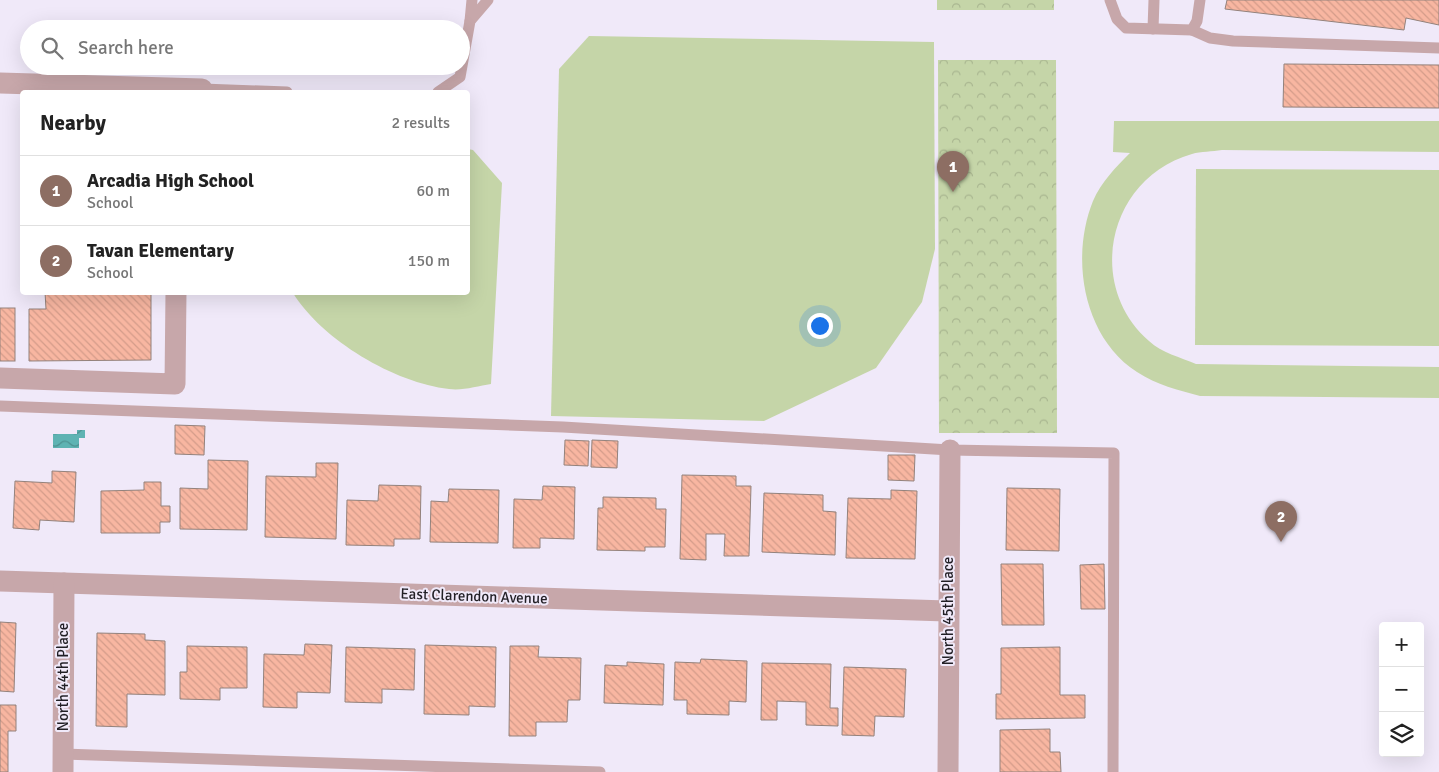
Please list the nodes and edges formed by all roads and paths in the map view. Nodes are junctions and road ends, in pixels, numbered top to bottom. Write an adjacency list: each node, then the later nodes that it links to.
1 (472, 0): 6 (lane)
2 (488, 0): 6 (lane)
3 (1110, 0): 7 (lane)
4 (1154, 0): 7 (lane)
5 (1200, 0): 8 (lane)
6 (470, 21)
7 (1154, 29): 8 (lane)
8 (1192, 30): 9 (lane)
9 (1439, 48)
10 (460, 75): 15 (lane)
11 (0, 83): 13 (street)
12 (202, 89): 13 (street); 14 (lane)
13 (177, 90)
14 (230, 90)
15 (441, 90)
16 (176, 295): 17 (street)
17 (0, 378)
18 (0, 406): 19 (lane)
19 (950, 450): 22 (street, North 45th Place); 26 (lane)
20 (0, 581): 21 (street, East Clarendon Avenue)
21 (64, 583): 22 (street, East Clarendon Avenue); 23 (street, North 44th Place)
22 (948, 611): 25 (street, North 45th Place)
23 (63, 763): 24 (lane)
24 (600, 772)
25 (948, 772)
26 (1113, 772)

